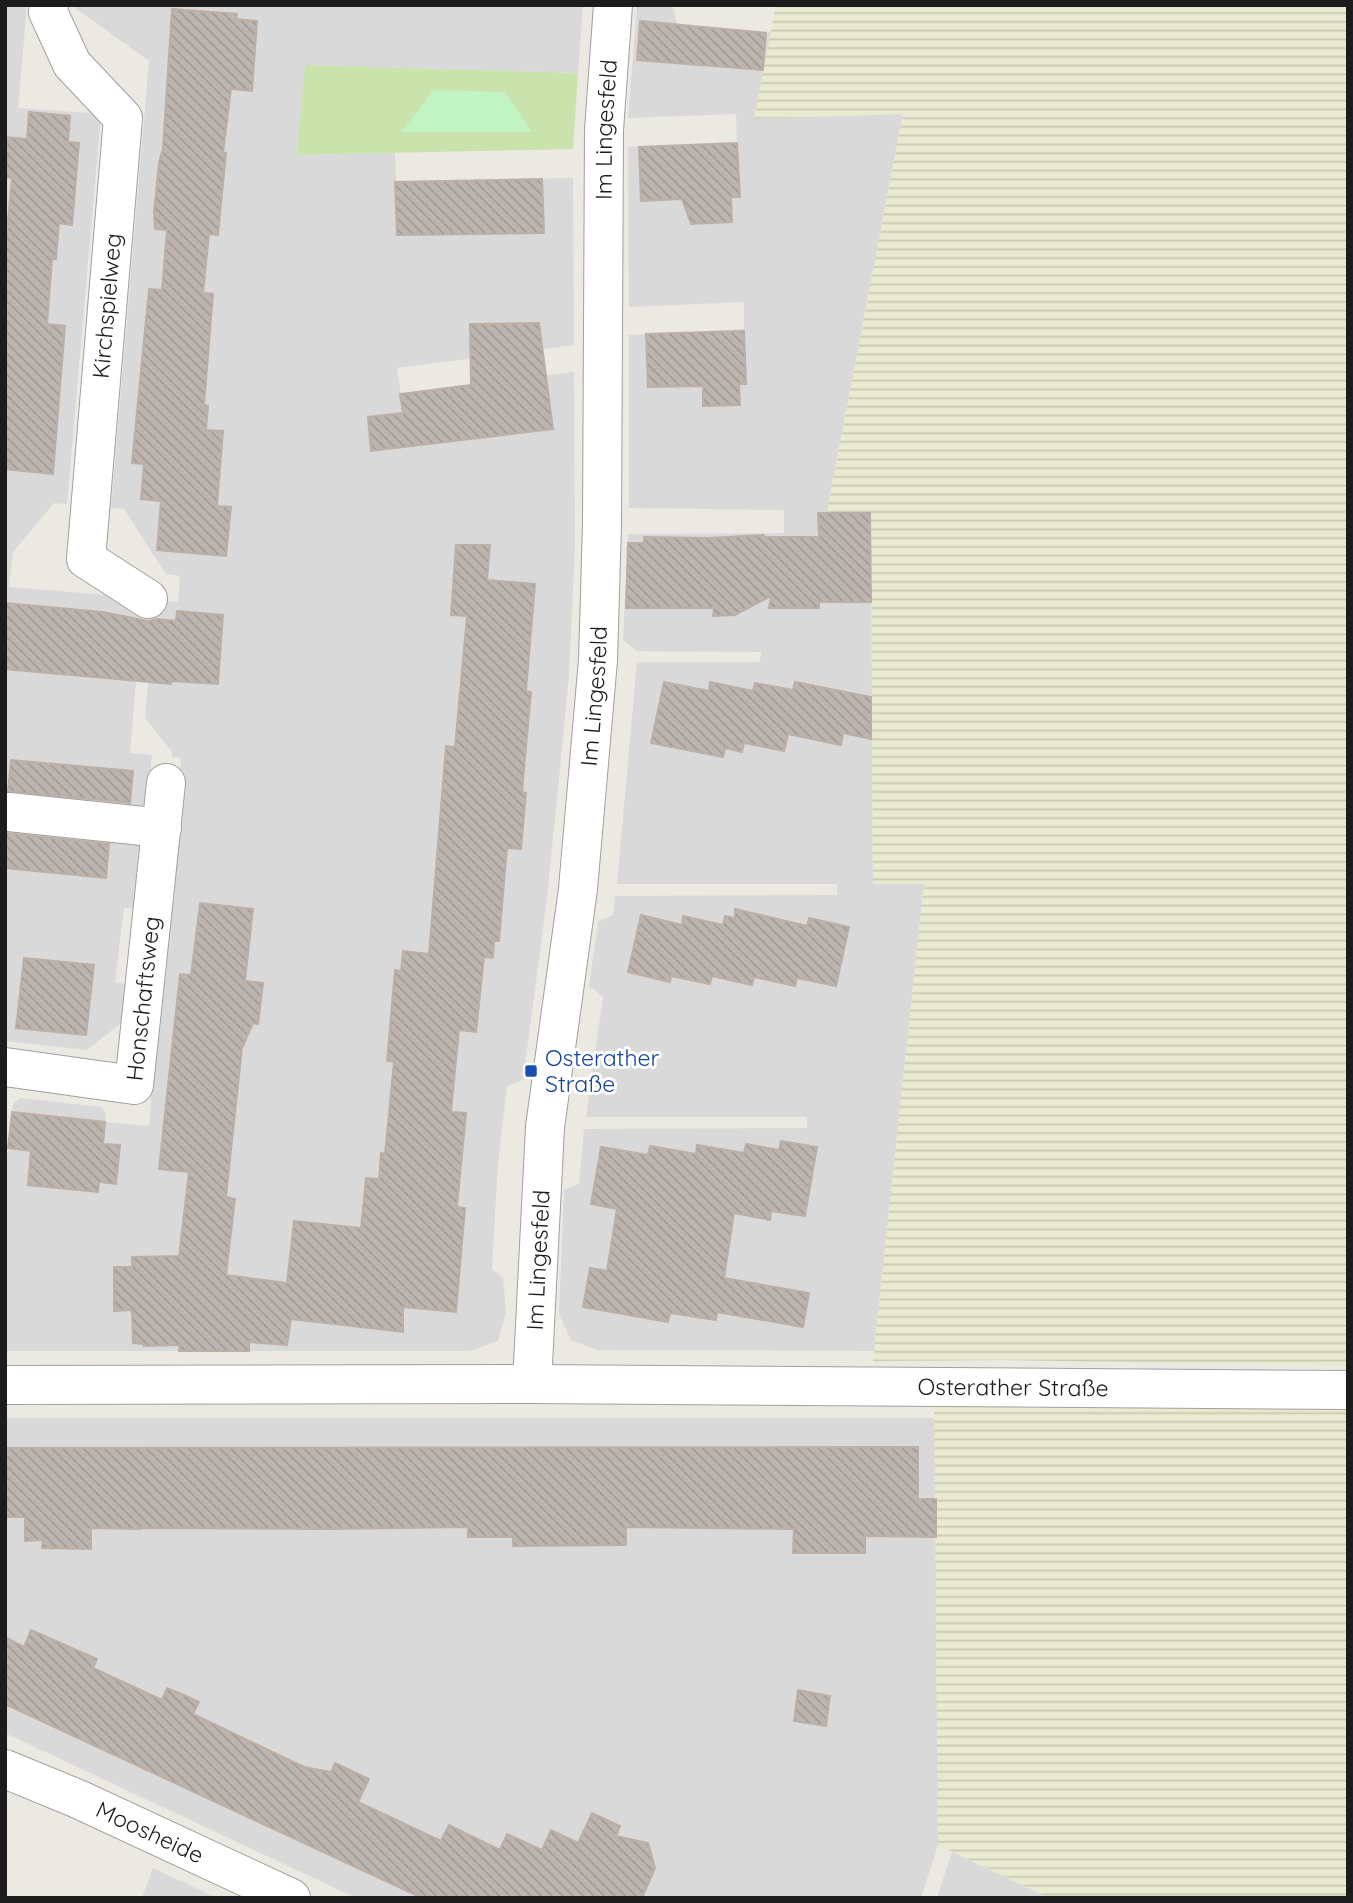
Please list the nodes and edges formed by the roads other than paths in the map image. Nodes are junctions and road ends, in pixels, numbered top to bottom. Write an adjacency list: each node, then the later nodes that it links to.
1 (49, 5): 3 (street, Kirchspielweg)
2 (612, 5): 8 (street, Im Lingesfeld)
3 (148, 599)
4 (166, 783): 6 (street, Honschaftsweg)
5 (9, 812): 6 (street)
6 (162, 828): 7 (street, Honschaftsweg)
7 (5, 1066)
8 (531, 1384): 9 (street, Osterather Straße); 10 (street, Osterather Straße)
9 (5, 1385)
10 (1348, 1390)
11 (5, 1769): 12 (street, Moosheide)
12 (291, 1898)

